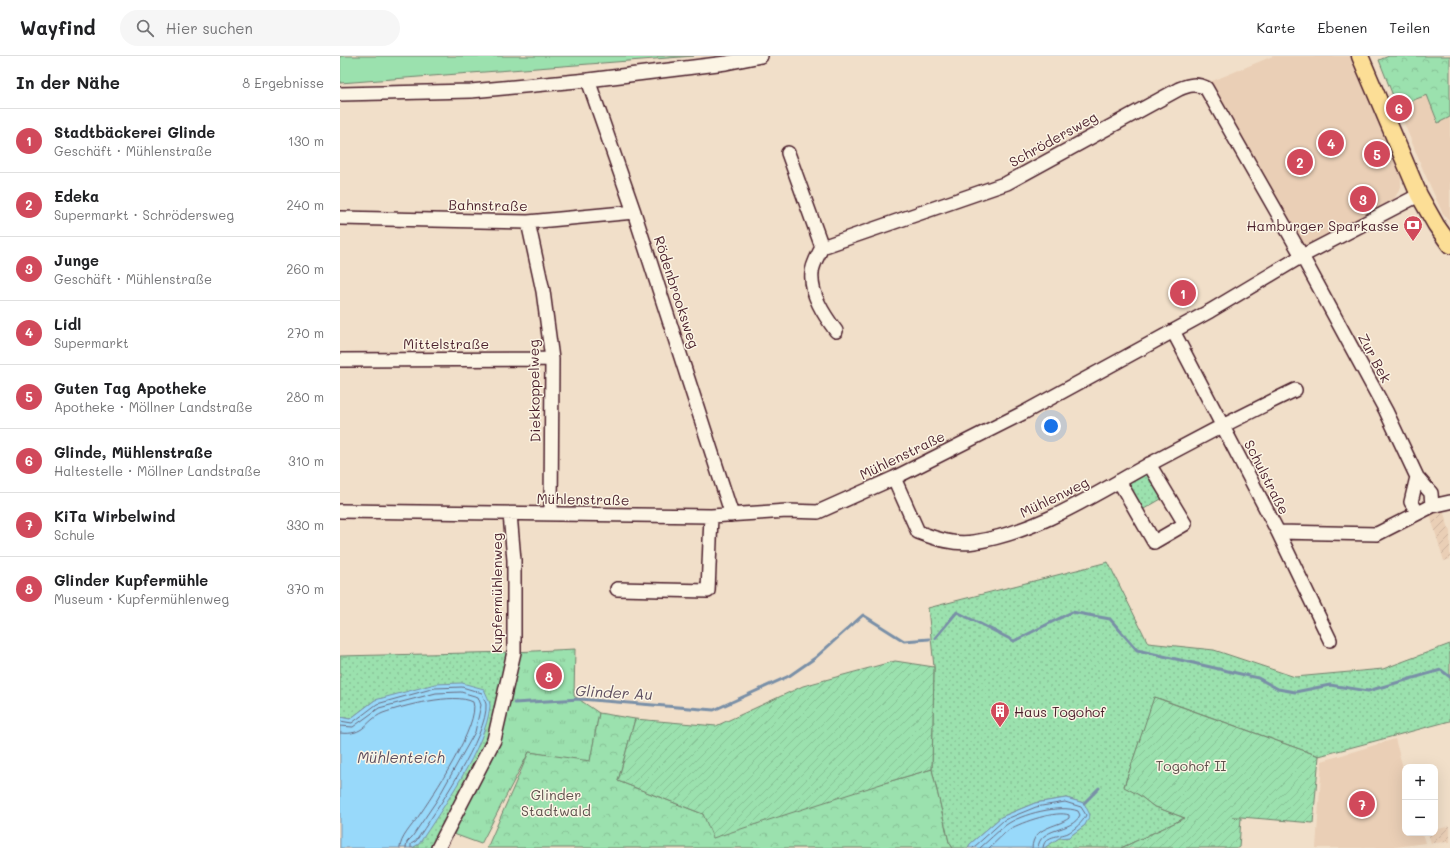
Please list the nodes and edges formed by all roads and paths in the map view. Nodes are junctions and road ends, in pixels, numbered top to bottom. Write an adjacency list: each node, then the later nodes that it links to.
1 (761, 56): 3 (street)
2 (1360, 56): 6 (main road)
3 (588, 80): 4 (street); 7 (street, Rödenbrooksweg)
4 (340, 94)
5 (788, 153): 11 (street)
6 (1419, 195): 10 (main road); 12 (street, Mühlenstraße)
7 (634, 212): 9 (street, Bahnstraße); 29 (street, Rödenbrooksweg)
8 (340, 218): 9 (street, Bahnstraße)
9 (528, 222): 15 (street, Diekkoppelweg)
10 (1450, 244)
11 (822, 246): 12 (street, Schrödersweg); 13 (street)
12 (1302, 256): 14 (street, Mühlenstraße); 20 (street, Zur Bek)
13 (836, 331)
14 (1173, 331): 18 (street, Schulstraße); 21 (street, Mühlenstraße)
15 (552, 359): 16 (street, Mittelstraße); 28 (street, Diekkoppelweg)
16 (340, 360)
17 (1295, 390): 18 (street, Mühlenweg)
18 (1222, 425): 19 (street, Mühlenweg); 31 (street, Schulstraße)
19 (1150, 464): 22 (street, Mühlenweg); 22 (street)
20 (1417, 477): 24 (street, Zur Bek); 26 (street)
21 (894, 478): 22 (street, Mühlenweg); 29 (street, Mühlenstraße)
22 (1119, 481)
23 (1450, 502): 24 (street)
24 (1432, 506): 26 (street)
25 (340, 511): 27 (street, Mühlenstraße)
26 (1418, 513): 31 (street)
27 (510, 514): 28 (street, Mühlenstraße); 34 (street, Kupfermühlenweg)
28 (550, 514): 30 (street, Mühlenstraße)
29 (732, 515): 30 (street, Mühlenstraße)
30 (711, 516): 32 (street)
31 (1278, 532): 33 (street, Schulstraße)
32 (617, 589)
33 (1330, 640)
34 (438, 848)

